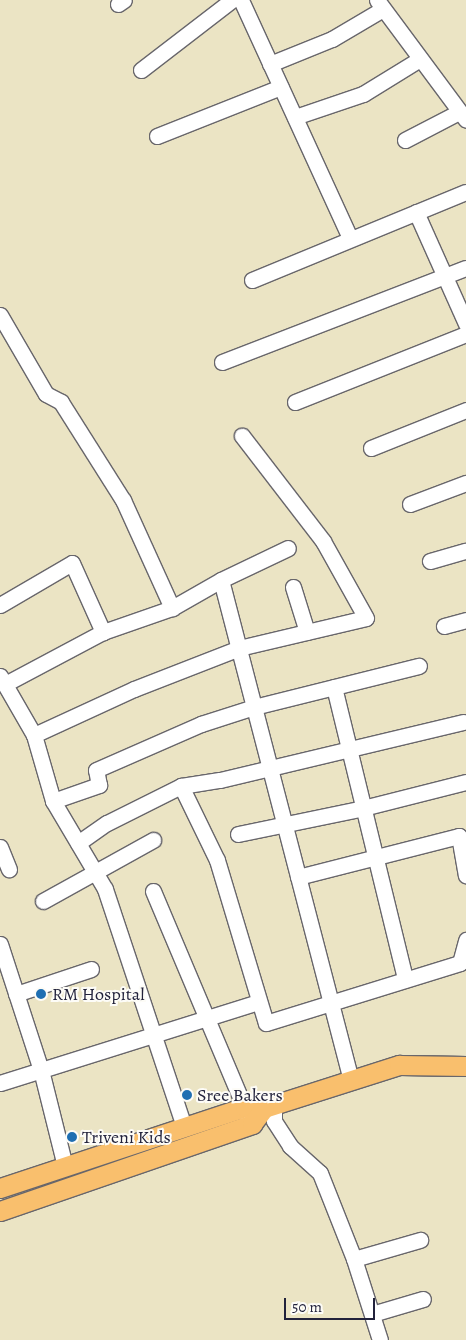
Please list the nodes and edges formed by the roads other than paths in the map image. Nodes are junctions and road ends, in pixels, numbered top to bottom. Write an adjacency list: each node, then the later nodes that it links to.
1 (232, 0): 6 (street)
2 (241, 0): 5 (street)
3 (380, 4): 4 (street); 5 (street)
4 (420, 59): 8 (street); 9 (street)
5 (270, 64): 7 (street)
6 (141, 70)
7 (281, 86): 9 (street); 10 (street)
8 (463, 116): 11 (street)
9 (295, 117): 14 (street)
10 (157, 136)
11 (405, 140)
12 (466, 192): 13 (street)
13 (416, 212): 14 (street); 16 (street)
14 (350, 238): 17 (street)
15 (466, 268): 16 (street)
16 (444, 277): 19 (street); 21 (street)
17 (252, 280)
18 (0, 315): 34 (street)
19 (466, 324)
20 (466, 334): 22 (street)
21 (222, 362)
22 (295, 402)
23 (466, 410): 25 (street)
24 (242, 436): 38 (street)
25 (371, 448)
26 (466, 483): 27 (street)
27 (410, 504)
28 (288, 548): 31 (street)
29 (466, 551): 30 (street)
30 (430, 561)
31 (221, 580): 34 (street); 39 (street)
32 (293, 587): 38 (street)
33 (0, 606): 37 (street)
34 (172, 608): 37 (street)
35 (466, 620): 36 (street)
36 (444, 626)
37 (103, 632): 41 (street)
38 (307, 632): 39 (street)
39 (239, 648): 43 (street); 45 (street)
40 (419, 666): 42 (street)
41 (2, 680): 45 (street)
42 (334, 687): 43 (street); 46 (street)
43 (254, 707): 47 (street); 50 (street)
44 (463, 722): 46 (street)
45 (34, 736): 50 (street)
46 (349, 749): 47 (street); 51 (street)
47 (270, 768): 49 (street); 52 (street)
48 (466, 782): 51 (street)
49 (181, 786): 55 (street); 70 (street)
50 (53, 801): 55 (street)
51 (363, 808): 52 (street); 57 (street)
52 (284, 822): 53 (street); 61 (street)
53 (238, 834)
54 (153, 840): 59 (street)
55 (78, 843): 59 (street)
56 (0, 847): 58 (street)
57 (375, 857): 60 (street); 61 (street); 67 (street)
58 (8, 869)
59 (94, 871): 63 (street); 72 (street)
60 (466, 876)
61 (298, 877): 69 (street)
62 (153, 891): 71 (street)
63 (43, 901)
64 (466, 940): 67 (street)
65 (0, 944): 68 (street)
66 (91, 969): 68 (street)
67 (405, 979): 69 (street)
68 (16, 994): 74 (street)
69 (330, 1001): 70 (street); 75 (street)
70 (259, 1002): 71 (street)
71 (206, 1019): 72 (street); 77 (street)
72 (152, 1036): 74 (street); 78 (street)
73 (466, 1066): 75 (main road)
74 (41, 1070): 76 (street); 79 (street)
75 (352, 1080): 77 (main road)
76 (0, 1083)
77 (259, 1111): 78 (main road); 81 (main road); 83 (street)
78 (184, 1127): 79 (main road)
79 (65, 1166): 80 (main road)
80 (0, 1188)
81 (0, 1211)
82 (420, 1240): 83 (street)
83 (354, 1259): 85 (street)
84 (423, 1299): 85 (street)
85 (372, 1314): 86 (street)
86 (380, 1340)

